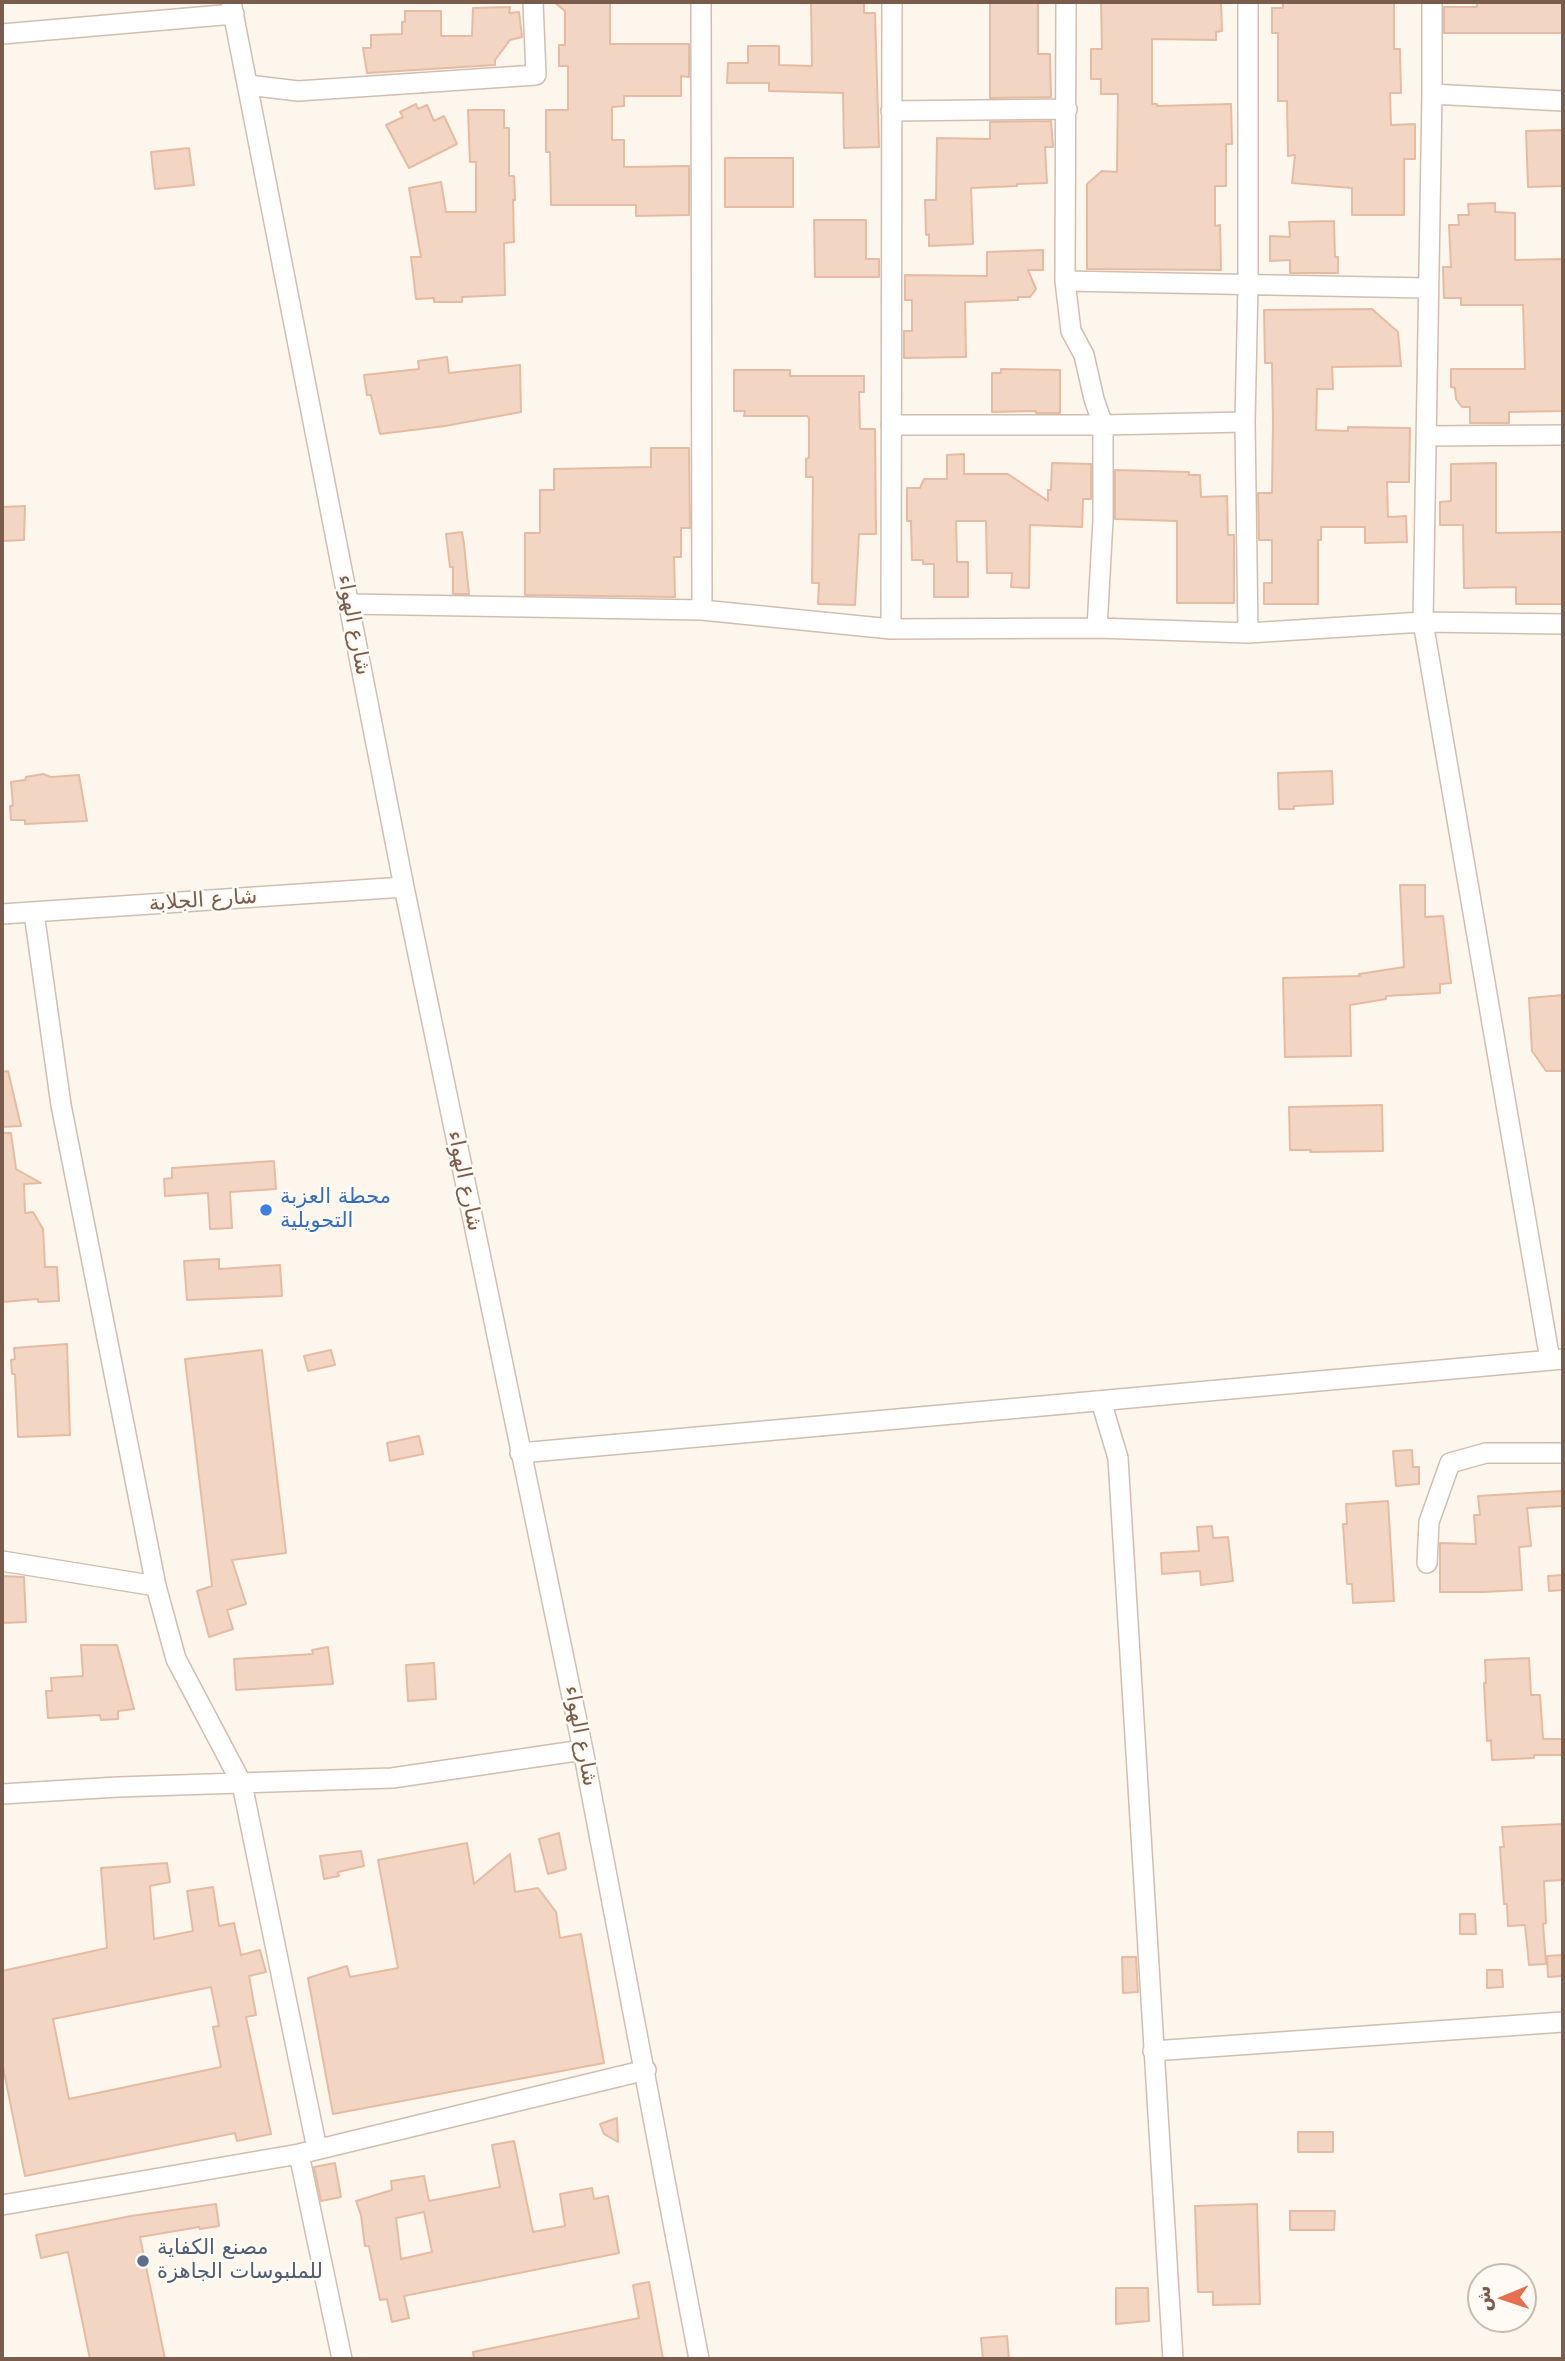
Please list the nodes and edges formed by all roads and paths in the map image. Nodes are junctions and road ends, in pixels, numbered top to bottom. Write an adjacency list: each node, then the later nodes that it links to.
1 (533, 2): 9 (street)
2 (701, 2): 23 (street)
3 (892, 2): 13 (street)
4 (1066, 2): 12 (street)
5 (1248, 2): 15 (street)
6 (1432, 2): 10 (street)
7 (232, 8): 8 (street); 9 (street, شارع الهواء)
8 (2, 34)
9 (248, 86): 22 (street, شارع الهواء)
10 (1432, 94): 11 (street); 16 (street)
11 (1563, 101)
12 (1067, 109): 13 (street); 14 (street)
13 (891, 111): 18 (street)
14 (1065, 281): 15 (street); 19 (street)
15 (1248, 285): 16 (street); 17 (street)
16 (1427, 288): 21 (street)
17 (1245, 422): 19 (street); 28 (street)
18 (891, 425): 19 (street); 27 (street)
19 (1103, 425): 26 (street)
20 (1563, 435): 21 (street)
21 (1427, 436): 24 (street)
22 (349, 604): 23 (street); 29 (street, شارع الهواء)
23 (702, 610): 27 (street)
24 (1423, 622): 25 (street); 28 (street); 32 (street)
25 (1563, 624)
26 (1097, 628): 27 (street); 28 (street)
27 (891, 629)
28 (1248, 633)
29 (404, 887): 30 (street, شارع الجلابة); 34 (street, شارع الهواء)
30 (34, 913): 31 (street, شارع الجلابة); 38 (street)
31 (2, 914)
32 (1556, 1359): 33 (street)
33 (1101, 1401): 34 (street); 43 (street)
34 (520, 1453): 39 (street, شارع الهواء)
35 (1563, 1453): 37 (street)
36 (2, 1560): 38 (street)
37 (1427, 1563)
38 (156, 1586): 40 (street)
39 (583, 1750): 40 (street); 44 (street, شارع الهواء)
40 (242, 1784): 41 (street); 45 (street)
41 (2, 1794)
42 (1563, 2022): 43 (street)
43 (1153, 2051): 49 (street)
44 (646, 2070): 45 (street); 48 (street, شارع الهواء)
45 (308, 2151): 46 (street); 47 (street)
46 (2, 2205)
47 (342, 2359)
48 (699, 2359)
49 (1173, 2359)

